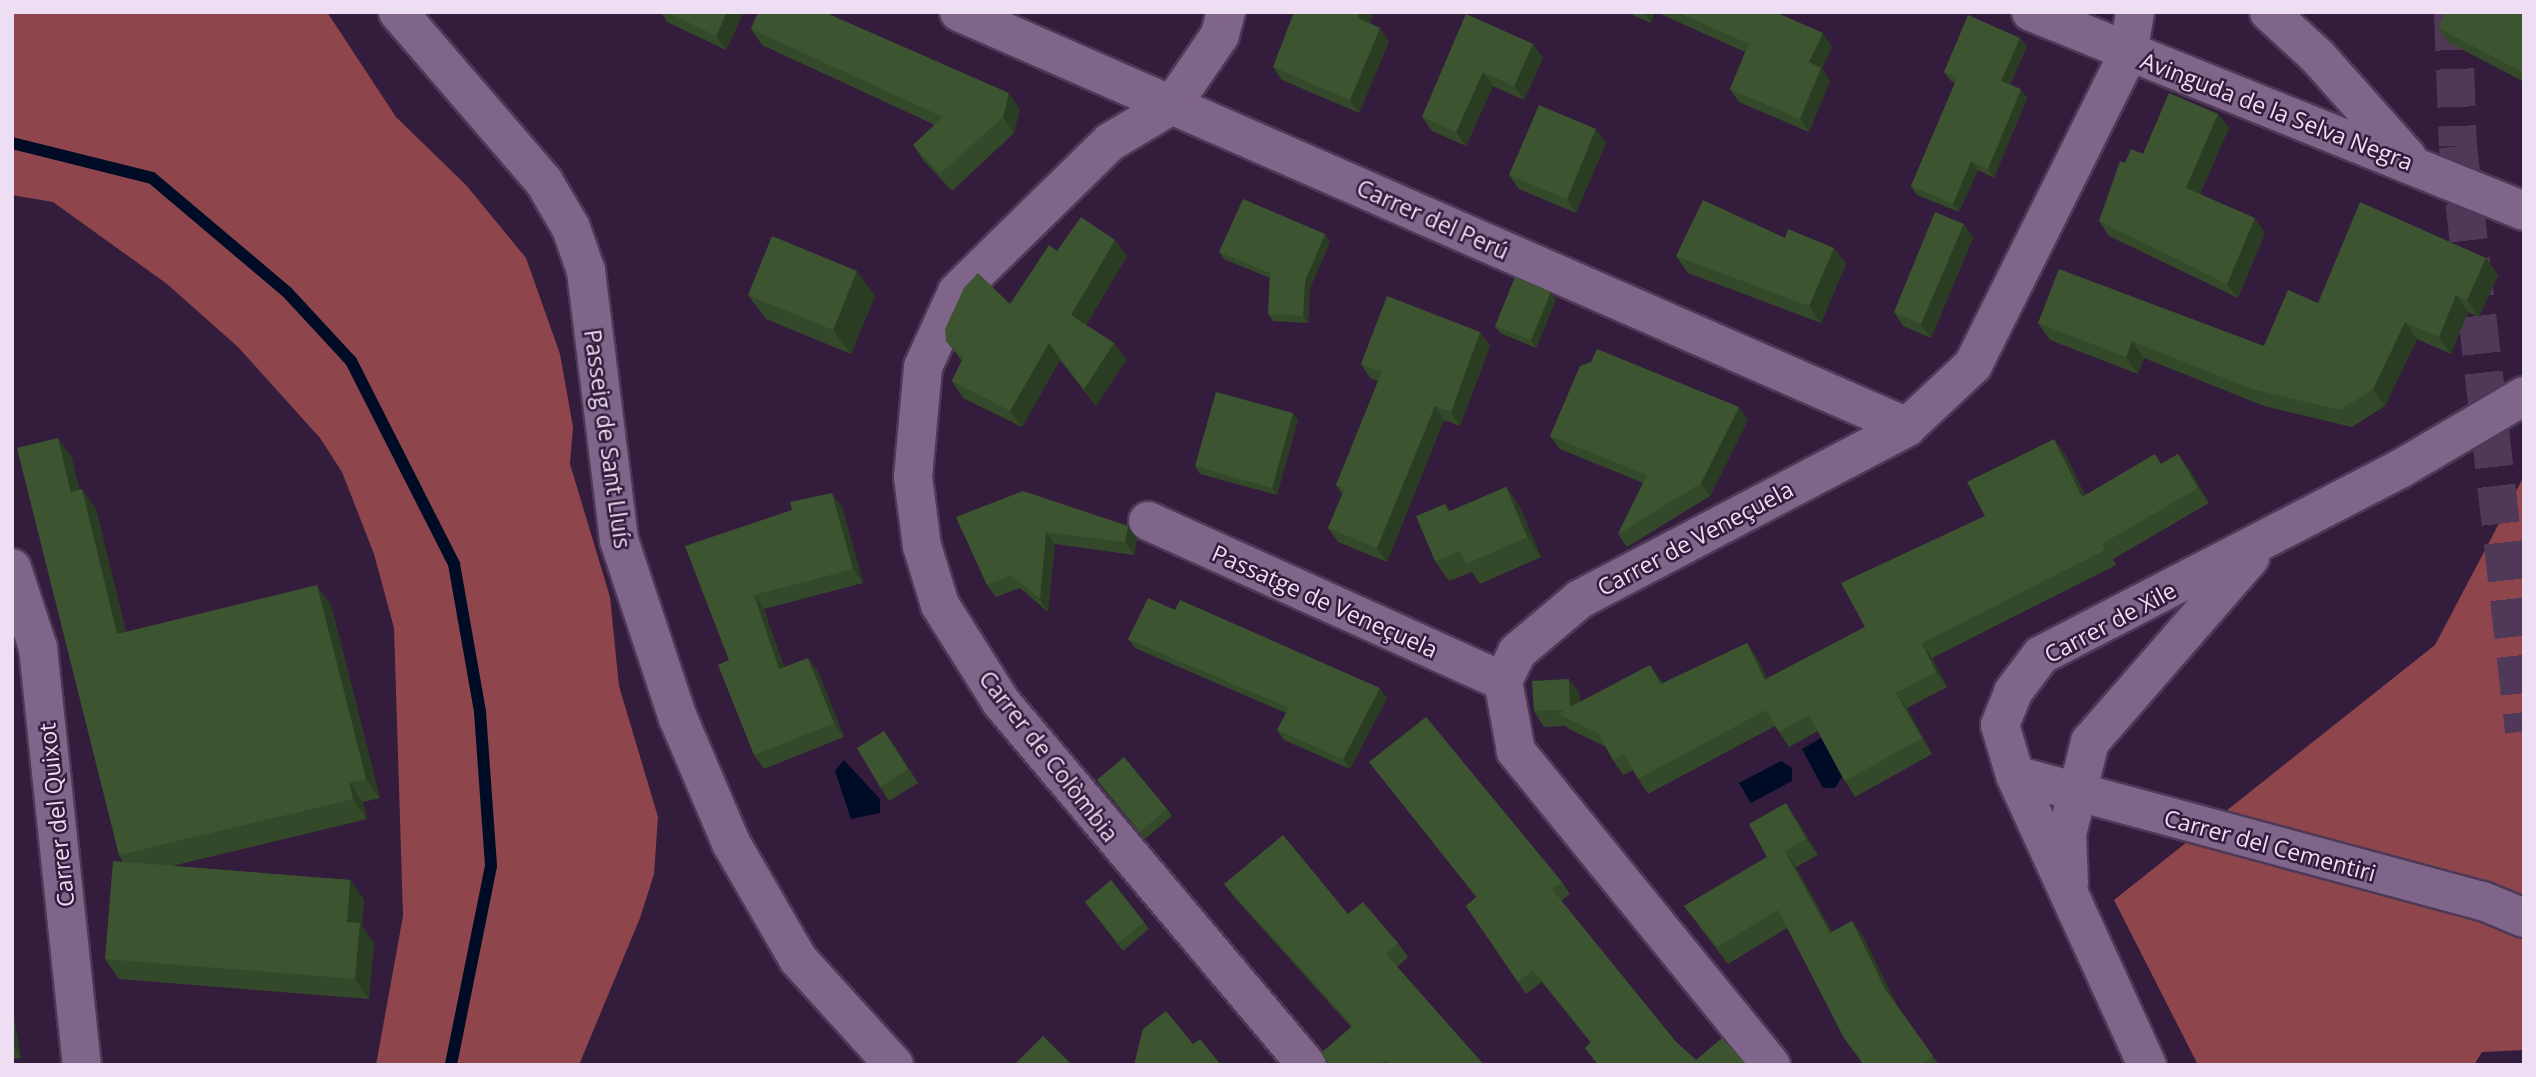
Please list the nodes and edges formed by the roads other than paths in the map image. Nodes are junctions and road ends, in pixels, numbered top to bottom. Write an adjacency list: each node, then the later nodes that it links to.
1 (398, 12): 22 (street, Passeig de Sant Lluís)
2 (959, 12): 8 (street, Carrer del Perú)
3 (1226, 12): 8 (street, Carrer de Colòmbia)
4 (2031, 12): 7 (street, Avinguda de la Selva Negra)
5 (2135, 12): 7 (street, Carrer de Veneçuela)
6 (2269, 12): 9 (street)
7 (2128, 54): 9 (street, Avinguda de la Selva Negra); 12 (street, Carrer de Veneçuela)
8 (1172, 106): 12 (street, Carrer del Perú); 23 (street, Carrer de Colòmbia)
9 (2411, 161): 10 (street, Avinguda de la Selva Negra)
10 (2524, 211)
11 (2524, 396): 14 (street, Carrer de Xile)
12 (1907, 426): 16 (street, Carrer de Veneçuela)
13 (1147, 521): 16 (street, Passatge de Veneçuela)
14 (2262, 543): 17 (street, Carrer de Xile); 18 (street, Carrer de Xile)
15 (12, 568): 21 (street, Carrer del Quixot)
16 (1503, 681): 24 (street)
17 (2015, 775): 18 (street, Carrer del Cementiri); 19 (street, Carrer de Xile)
18 (2077, 794): 19 (street, Carrer de Xile); 20 (street, Carrer del Cementiri)
19 (2069, 892): 25 (street, Carrer de Xile)
20 (2524, 918)
21 (82, 1065)
22 (894, 1065)
23 (1307, 1065)
24 (1771, 1065)
25 (2147, 1065)

